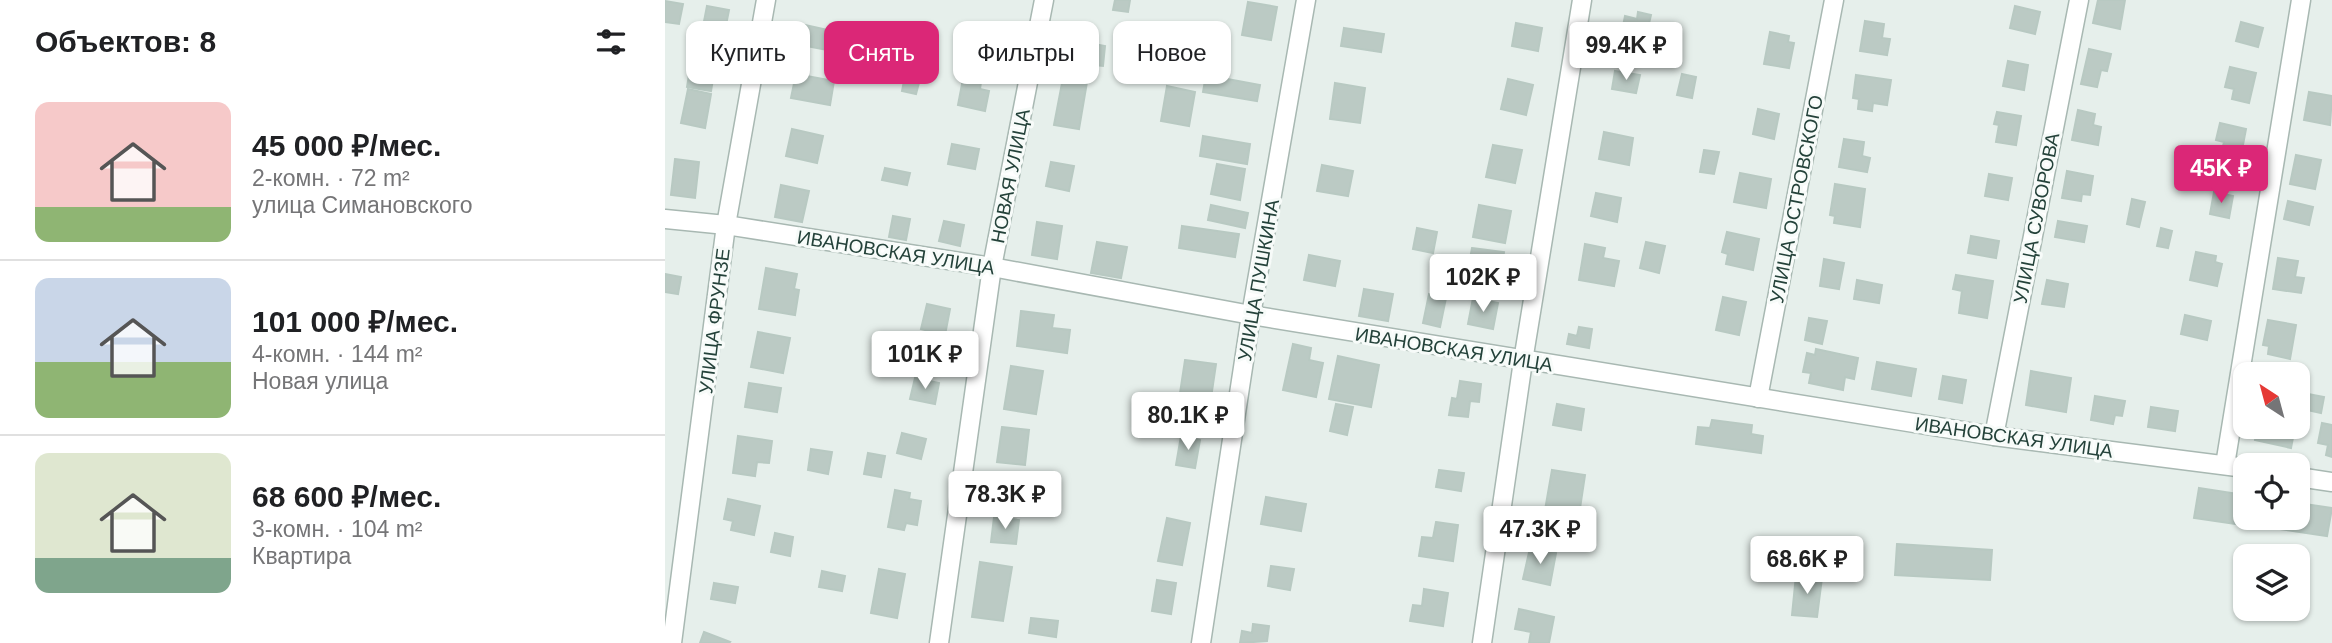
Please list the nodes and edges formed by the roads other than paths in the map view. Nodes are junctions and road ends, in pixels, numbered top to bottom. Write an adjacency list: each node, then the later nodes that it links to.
1 (766, 0): 9 (street, УЛИЦА ФРУНЗЕ)
2 (1044, 0): 10 (street, НОВАЯ УЛИЦА)
3 (1306, 0): 11 (street, УЛИЦА ПУШКИНА)
4 (1582, 0): 12 (street)
5 (1834, 0): 13 (street, УЛИЦА ОСТРОВСКОГО)
6 (2079, 0): 14 (street, УЛИЦА СУВОРОВА)
7 (2301, 0): 15 (street)
8 (665, 219): 9 (street, ИВАНОВСКАЯ УЛИЦА)
9 (726, 225): 10 (street, ИВАНОВСКАЯ УЛИЦА); 19 (street, УЛИЦА ФРУНЗЕ)
10 (992, 267): 11 (street, ИВАНОВСКАЯ УЛИЦА); 20 (street, НОВАЯ УЛИЦА)
11 (1251, 315): 12 (street, ИВАНОВСКАЯ УЛИЦА); 21 (street, УЛИЦА ПУШКИНА)
12 (1523, 361): 13 (street, ИВАНОВСКАЯ УЛИЦА); 22 (street)
13 (1758, 398): 14 (street, ИВАНОВСКАЯ УЛИЦА)
14 (1994, 436): 15 (street, ИВАНОВСКАЯ УЛИЦА)
15 (2225, 465): 16 (street, ИВАНОВСКАЯ УЛИЦА)
16 (2233, 466)
17 (2310, 479): 18 (street)
18 (2332, 482)
19 (672, 643)
20 (939, 643)
21 (1201, 643)
22 (1482, 643)

